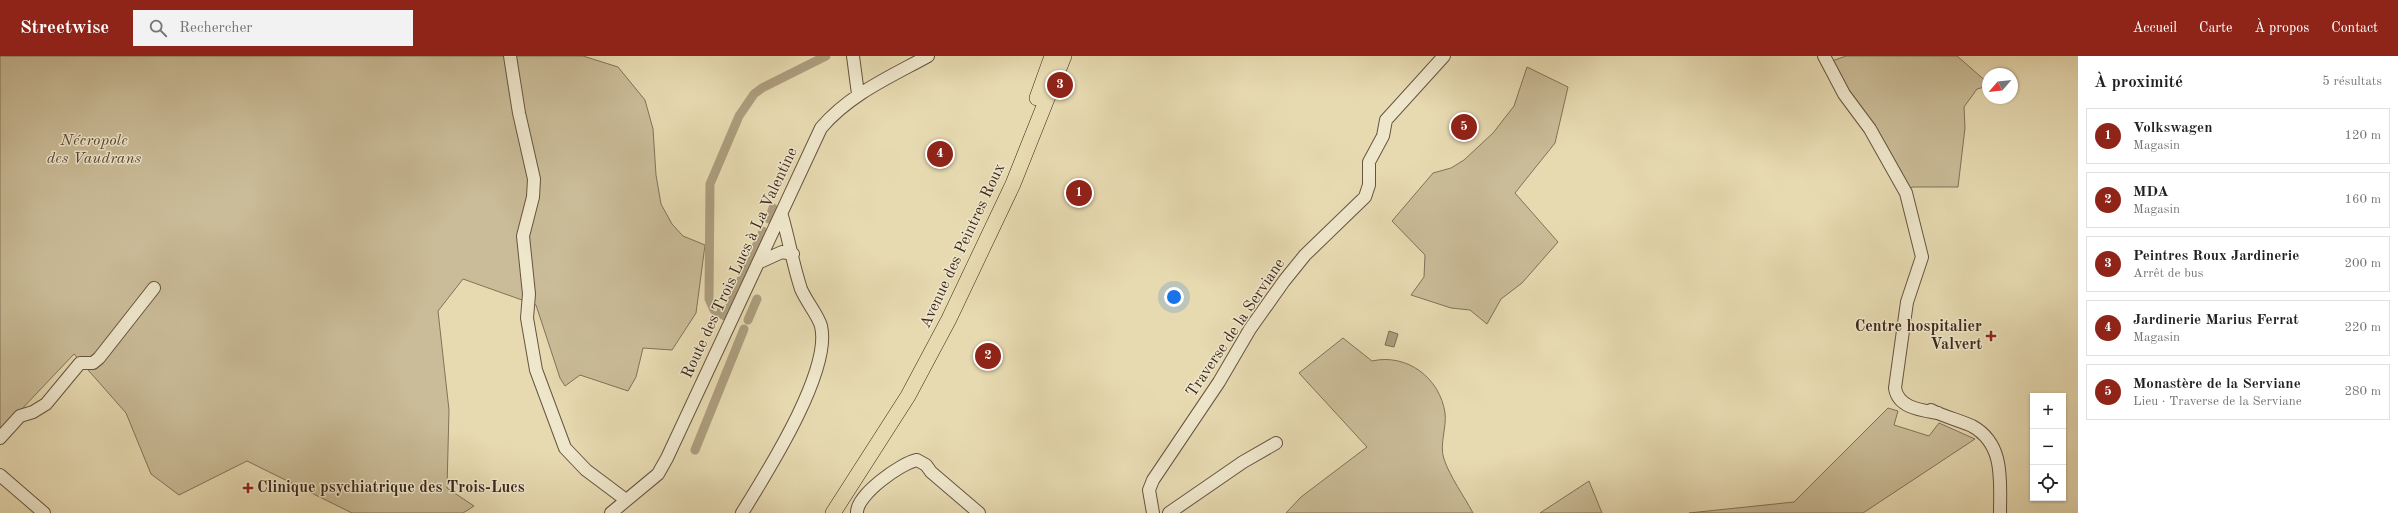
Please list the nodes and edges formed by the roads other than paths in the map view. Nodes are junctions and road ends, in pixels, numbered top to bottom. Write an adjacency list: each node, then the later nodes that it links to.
1 (510, 56): 17 (street)
2 (853, 56): 8 (street)
3 (928, 56): 8 (street, Route des Trois Lucs à La Valentine)
4 (1052, 56): 14 (main road, Avenue des Peintres Roux)
5 (1064, 56): 14 (main road, Avenue des Peintres Roux)
6 (1443, 56): 24 (street, Traverse de la Serviane)
7 (1824, 56): 26 (street)
8 (858, 94): 9 (street, Route des Trois Lucs à La Valentine)
9 (782, 216): 10 (street); 11 (street, Route des Trois Lucs à La Valentine)
10 (793, 254): 11 (street); 20 (street)
11 (758, 264): 17 (street, Route des Trois Lucs à La Valentine)
12 (154, 288): 13 (street)
13 (0, 438)
14 (877, 443): 21 (main road, Avenue des Peintres Roux)
15 (1276, 443): 25 (street)
16 (0, 475): 18 (street)
17 (626, 500): 19 (street, Route des Trois Lucs à La Valentine)
18 (44, 513)
19 (611, 513)
20 (742, 513)
21 (833, 513)
22 (857, 513): 23 (street)
23 (979, 513)
24 (1153, 513)
25 (1169, 513)
26 (2000, 513)

